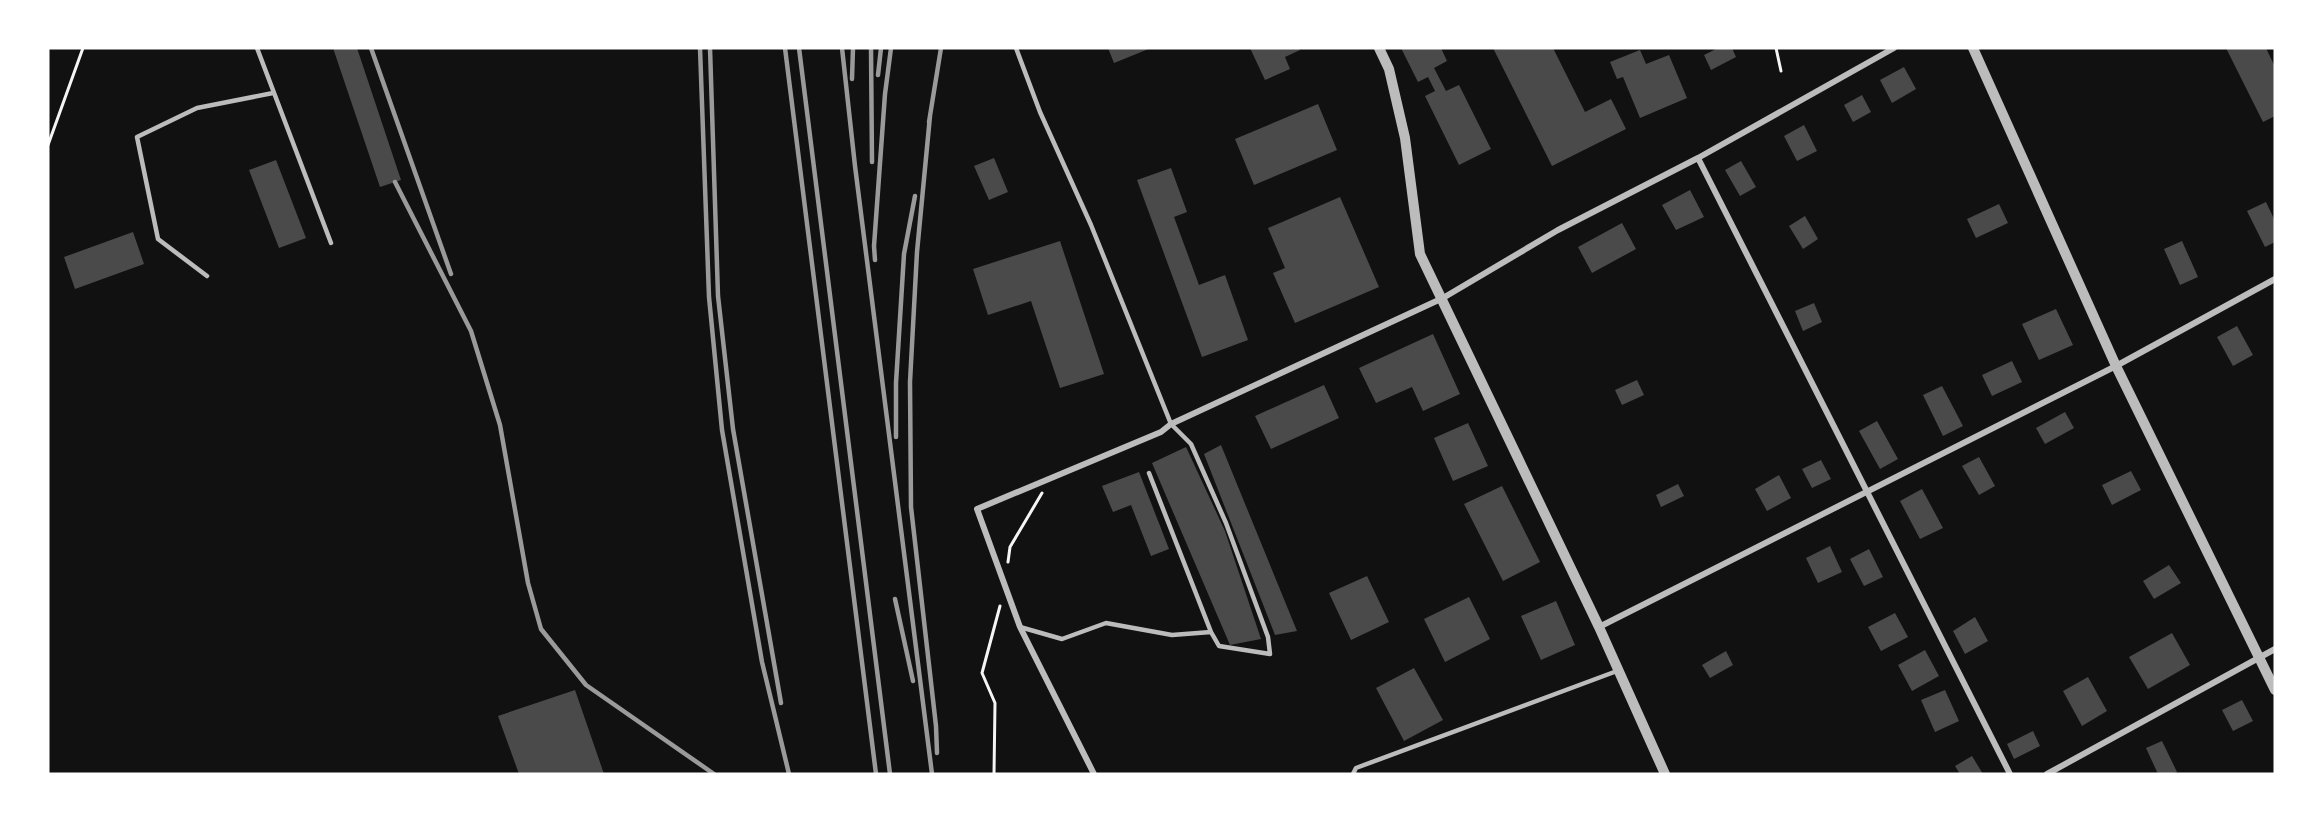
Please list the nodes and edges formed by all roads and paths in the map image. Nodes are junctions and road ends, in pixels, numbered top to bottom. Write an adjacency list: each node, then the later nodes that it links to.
1 (83, 48): 10 (path)
2 (257, 48): 9 (lane)
3 (1016, 48): 17 (lane)
4 (1379, 48): 15 (street)
5 (1776, 48): 8 (path)
6 (1894, 48): 11 (street)
7 (1973, 48): 16 (street)
8 (1781, 71)
9 (273, 93): 12 (lane); 13 (lane)
10 (48, 146)
11 (1698, 158): 15 (street); 19 (street)
12 (331, 243)
13 (207, 276)
14 (2275, 279): 16 (street)
15 (1443, 297): 17 (street); 21 (street)
16 (2116, 366): 19 (street); 24 (street)
17 (1171, 424): 20 (street); 22 (lane)
18 (1149, 473): 22 (lane)
19 (1866, 492): 21 (street); 30 (street)
20 (1020, 627): 22 (lane); 27 (street)
21 (1599, 627): 25 (street)
22 (1211, 632)
23 (2275, 649): 24 (street)
24 (2259, 658): 26 (street); 31 (street)
25 (1618, 670): 28 (lane); 29 (street)
26 (2275, 690)
27 (1094, 774)
28 (1353, 774)
29 (1665, 774)
30 (2010, 774)
31 (2047, 774)

